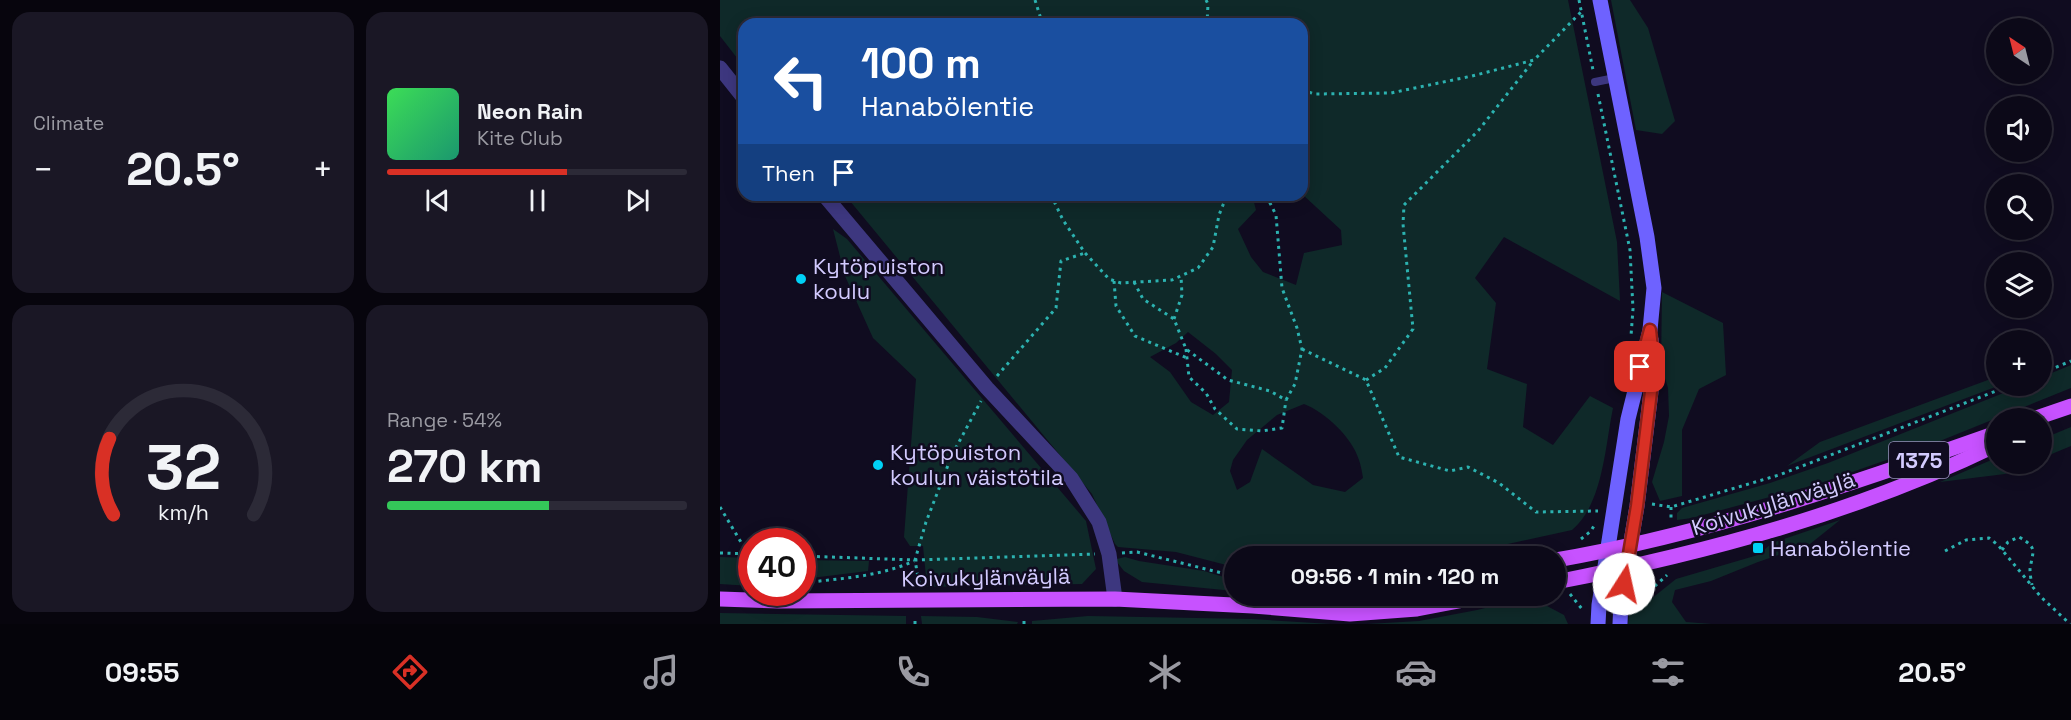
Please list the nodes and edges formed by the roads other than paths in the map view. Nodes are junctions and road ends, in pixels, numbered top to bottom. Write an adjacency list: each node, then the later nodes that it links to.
1 (1600, 0): 3 (main road)
2 (720, 68): 5 (street)
3 (1615, 78): 4 (lane); 7 (main road)
4 (1595, 82)
5 (738, 90)
6 (829, 201): 20 (street)
7 (1650, 330): 13 (main road); 14 (main road)
8 (2071, 407): 9 (main road); 10 (main road)
9 (2052, 413)
10 (2052, 417)
11 (1986, 437): 13 (main road, Koivukylänväylä / 1375)
12 (1986, 450): 16 (main road, Koivukylänväylä / 1375)
13 (1631, 544): 14 (main road, Koivukylänväylä / 1375); 16 (main road)
14 (1608, 550): 15 (main road, Koivukylänväylä / 1375); 17 (main road)
15 (1566, 554)
16 (1627, 567): 17 (main road, Koivukylänväylä / 1375); 25 (main road)
17 (1605, 572): 18 (main road, Koivukylänväylä / 1375); 24 (main road)
18 (1566, 580)
19 (720, 598): 20 (main road, Koivukylänväylä)
20 (1115, 599): 21 (main road, Koivukylänväylä)
21 (1224, 605)
22 (1253, 606): 23 (main road, Koivukylänväylä)
23 (1433, 606)
24 (1599, 624)
25 (1620, 624)

